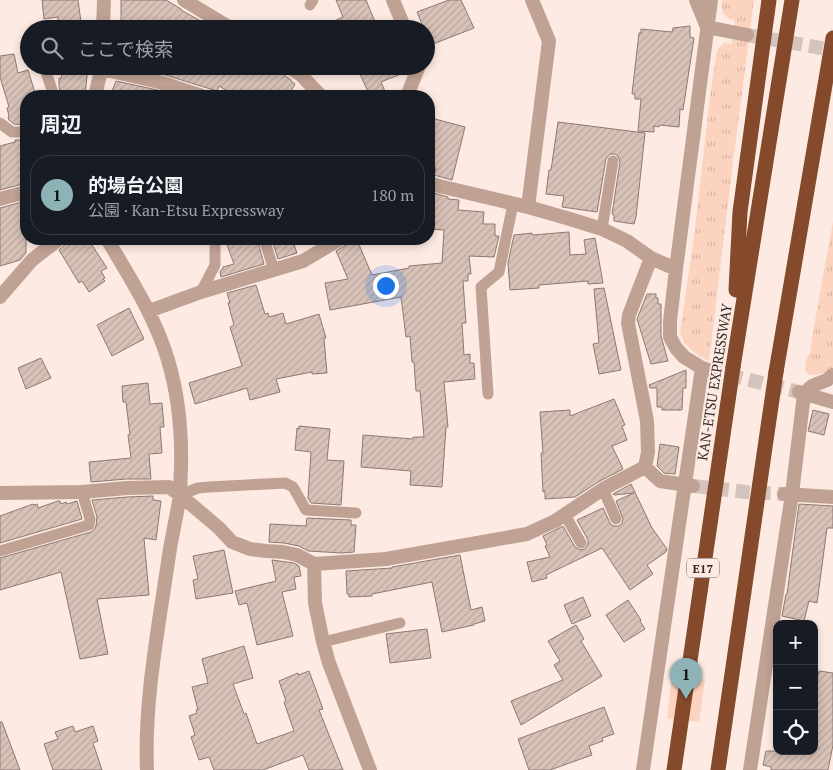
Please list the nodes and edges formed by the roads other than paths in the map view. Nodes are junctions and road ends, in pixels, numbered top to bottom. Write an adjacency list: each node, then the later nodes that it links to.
1 (104, 0): 9 (street)
2 (184, 0): 10 (street)
3 (393, 0): 11 (street)
4 (532, 0): 32 (street)
5 (696, 0): 12 (street)
6 (711, 0): 12 (street)
7 (768, 0): 45 (highway)
8 (792, 0): 45 (highway, KAN-ETSU EXPRESSWAY / E17)
9 (103, 20)
10 (217, 20)
11 (401, 20)
12 (707, 27): 13 (street); 40 (street)
13 (747, 34)
14 (833, 38): 70 (highway, bridge)
15 (47, 75): 20 (lane)
16 (100, 75): 21 (street)
17 (130, 75): 22 (street)
18 (301, 75): 23 (street)
19 (415, 75): 24 (street)
20 (52, 90)
21 (96, 90)
22 (184, 90)
23 (315, 90)
24 (409, 90)
25 (0, 124): 26 (lane)
26 (20, 132)
27 (613, 161): 33 (lane)
28 (435, 184): 31 (street)
29 (20, 194): 30 (street)
30 (0, 199)
31 (513, 204): 32 (street); 48 (lane)
32 (528, 207): 33 (street)
33 (602, 229): 39 (street)
34 (51, 245): 43 (street)
35 (110, 245): 44 (street)
36 (215, 245): 42 (lane)
37 (266, 245): 41 (lane)
38 (329, 245): 41 (street)
39 (651, 258): 40 (street); 50 (street)
40 (676, 269): 51 (street)
41 (274, 270): 42 (street)
42 (202, 292): 44 (street)
43 (0, 297)
44 (149, 311): 56 (street)
45 (733, 366): 69 (highway, KAN-ETSU EXPRESSWAY / E17, bridge)
46 (833, 375): 47 (street)
47 (802, 393): 49 (street); 55 (street)
48 (488, 394)
49 (833, 402)
50 (645, 467): 51 (street); 52 (street)
51 (689, 485): 68 (street)
52 (603, 489): 59 (street); 60 (lane)
53 (82, 492): 54 (street); 56 (street); 62 (lane)
54 (0, 493)
55 (788, 494): 57 (street); 71 (street)
56 (180, 495): 58 (lane); 63 (street); 66 (street)
57 (833, 496)
58 (356, 513)
59 (565, 515): 61 (lane); 63 (street)
60 (616, 519)
61 (581, 543)
62 (0, 551)
63 (314, 564): 65 (street)
64 (400, 623): 65 (lane)
65 (323, 642): 67 (street)
66 (147, 770)
67 (370, 770)
68 (643, 770)
69 (674, 770)
70 (718, 770)
71 (750, 770)

